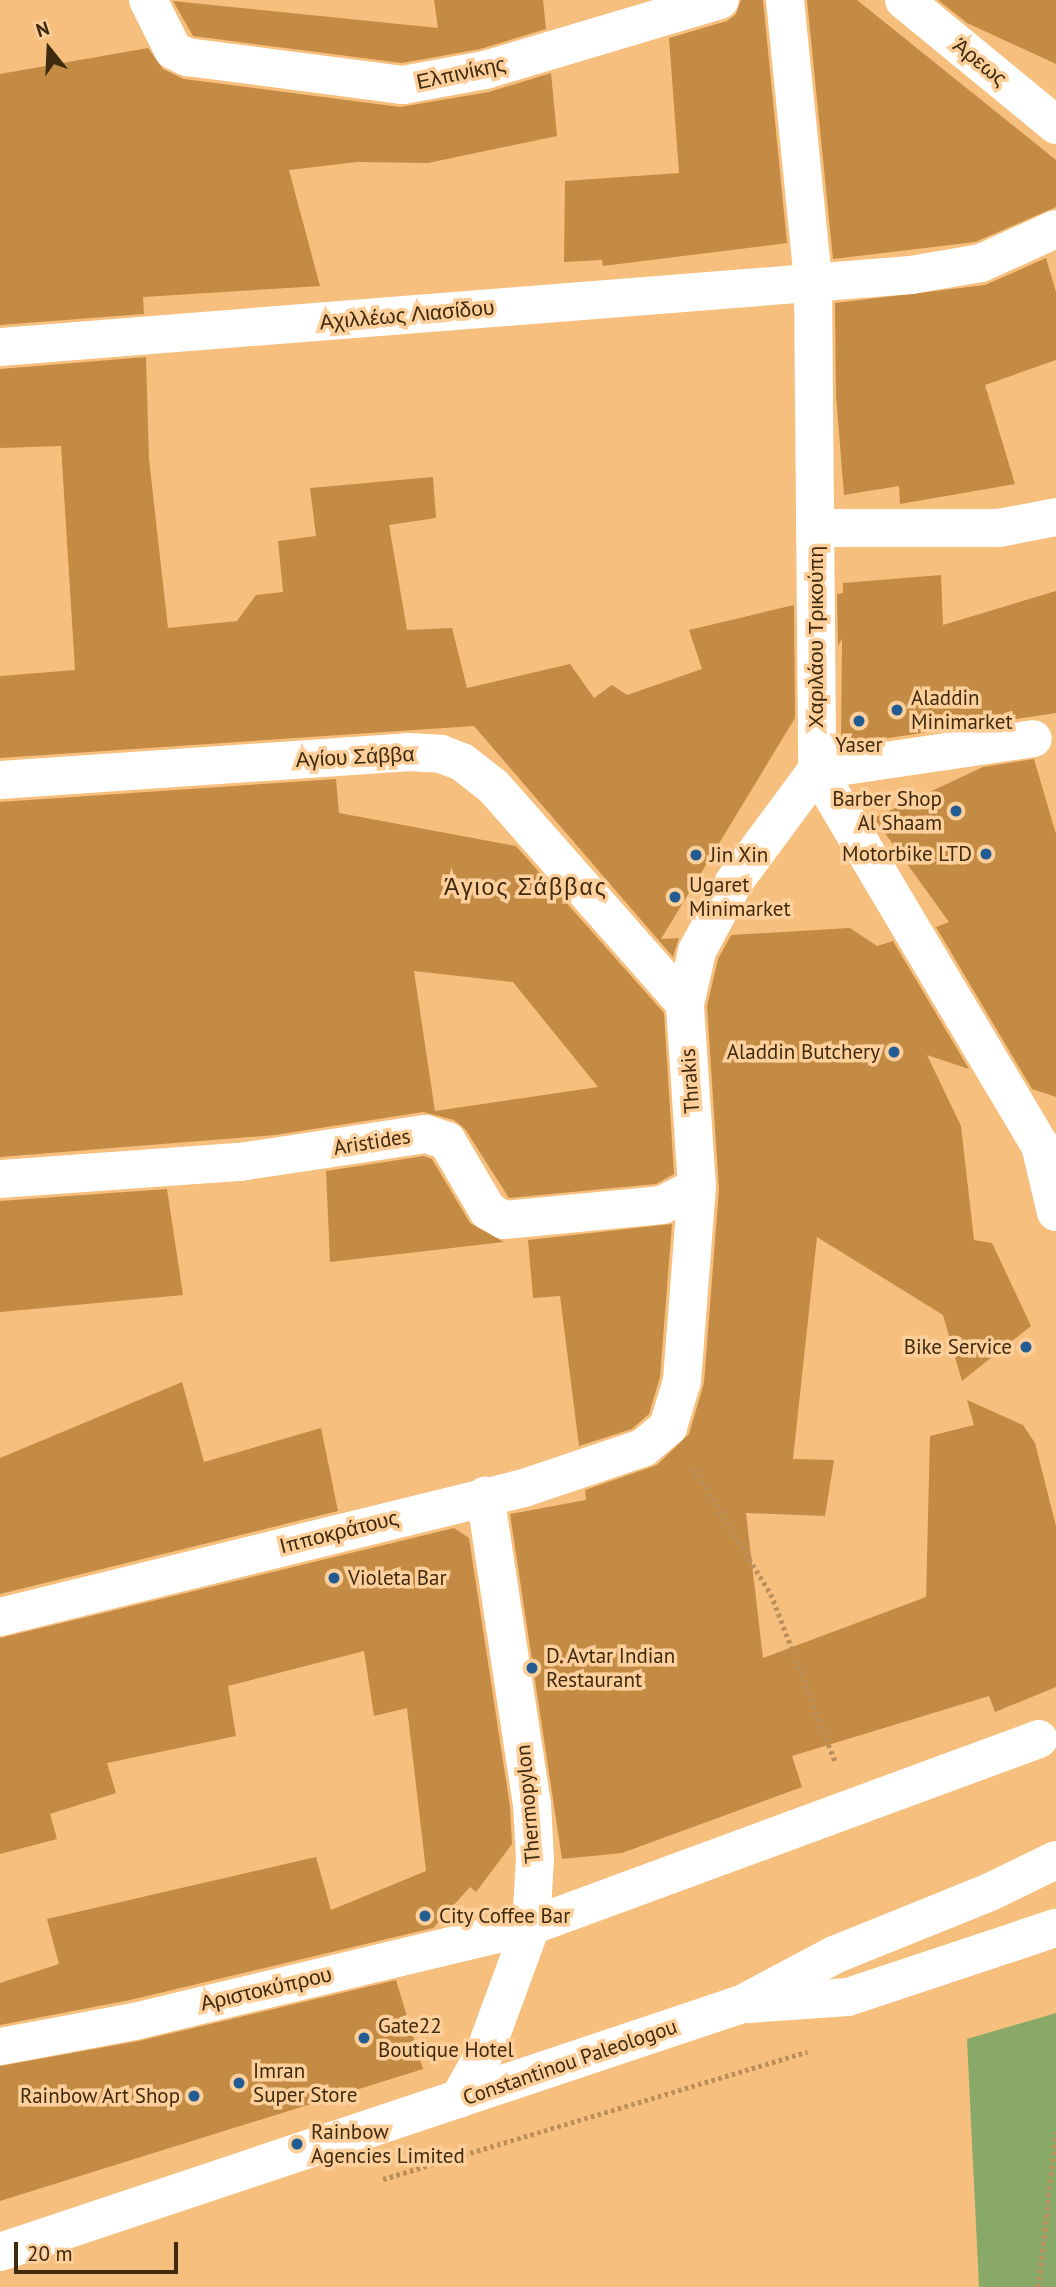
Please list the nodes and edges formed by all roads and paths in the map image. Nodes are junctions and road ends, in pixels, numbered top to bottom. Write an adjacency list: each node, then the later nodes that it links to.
1 (148, 0): 4 (street, Ελπινίκης)
2 (785, 0): 7 (street, Χαριλάου Τρικούπη)
3 (904, 0): 5 (street, Άρεως)
4 (717, 1)
5 (1052, 116)
6 (1056, 229): 7 (street, Αχιλλέως Λιασίδου)
7 (813, 282): 8 (street, Αχιλλέως Λιασίδου); 10 (street, Χαριλάου Τρικούπη)
8 (0, 347)
9 (1056, 517): 10 (street)
10 (815, 528): 12 (street, Χαριλάου Τρικούπη)
11 (1032, 738): 12 (street)
12 (817, 770): 14 (street, Thrakis); 15 (street)
13 (0, 780): 14 (street, Αγίου Σάββα)
14 (685, 1004): 17 (street, Thrakis)
15 (1048, 1142): 18 (street)
16 (0, 1179): 17 (street, Aristides)
17 (696, 1187): 19 (street, Thrakis)
18 (1056, 1212)
19 (668, 1427): 20 (street, Ιπποκράτους); 23 (path)
20 (485, 1496): 21 (street, Ιπποκράτους); 25 (street, Thermopylon)
21 (0, 1617)
22 (1039, 1739): 23 (street)
23 (854, 1807): 25 (street)
24 (1056, 1860): 27 (street, Constantinou Paleologou)
25 (531, 1926): 28 (street, Αριστοκύπρου); 30 (street, Thermopylon)
26 (1056, 1928): 27 (street, Constantinou Paleologou)
27 (742, 2004): 30 (street, Constantinou Paleologou)
28 (0, 2046)
29 (815, 2049): 32 (path)
30 (459, 2099): 33 (street, Constantinou Paleologou)
31 (1056, 2132): 34 (path)
32 (378, 2180)
33 (0, 2252)
34 (1038, 2287)

